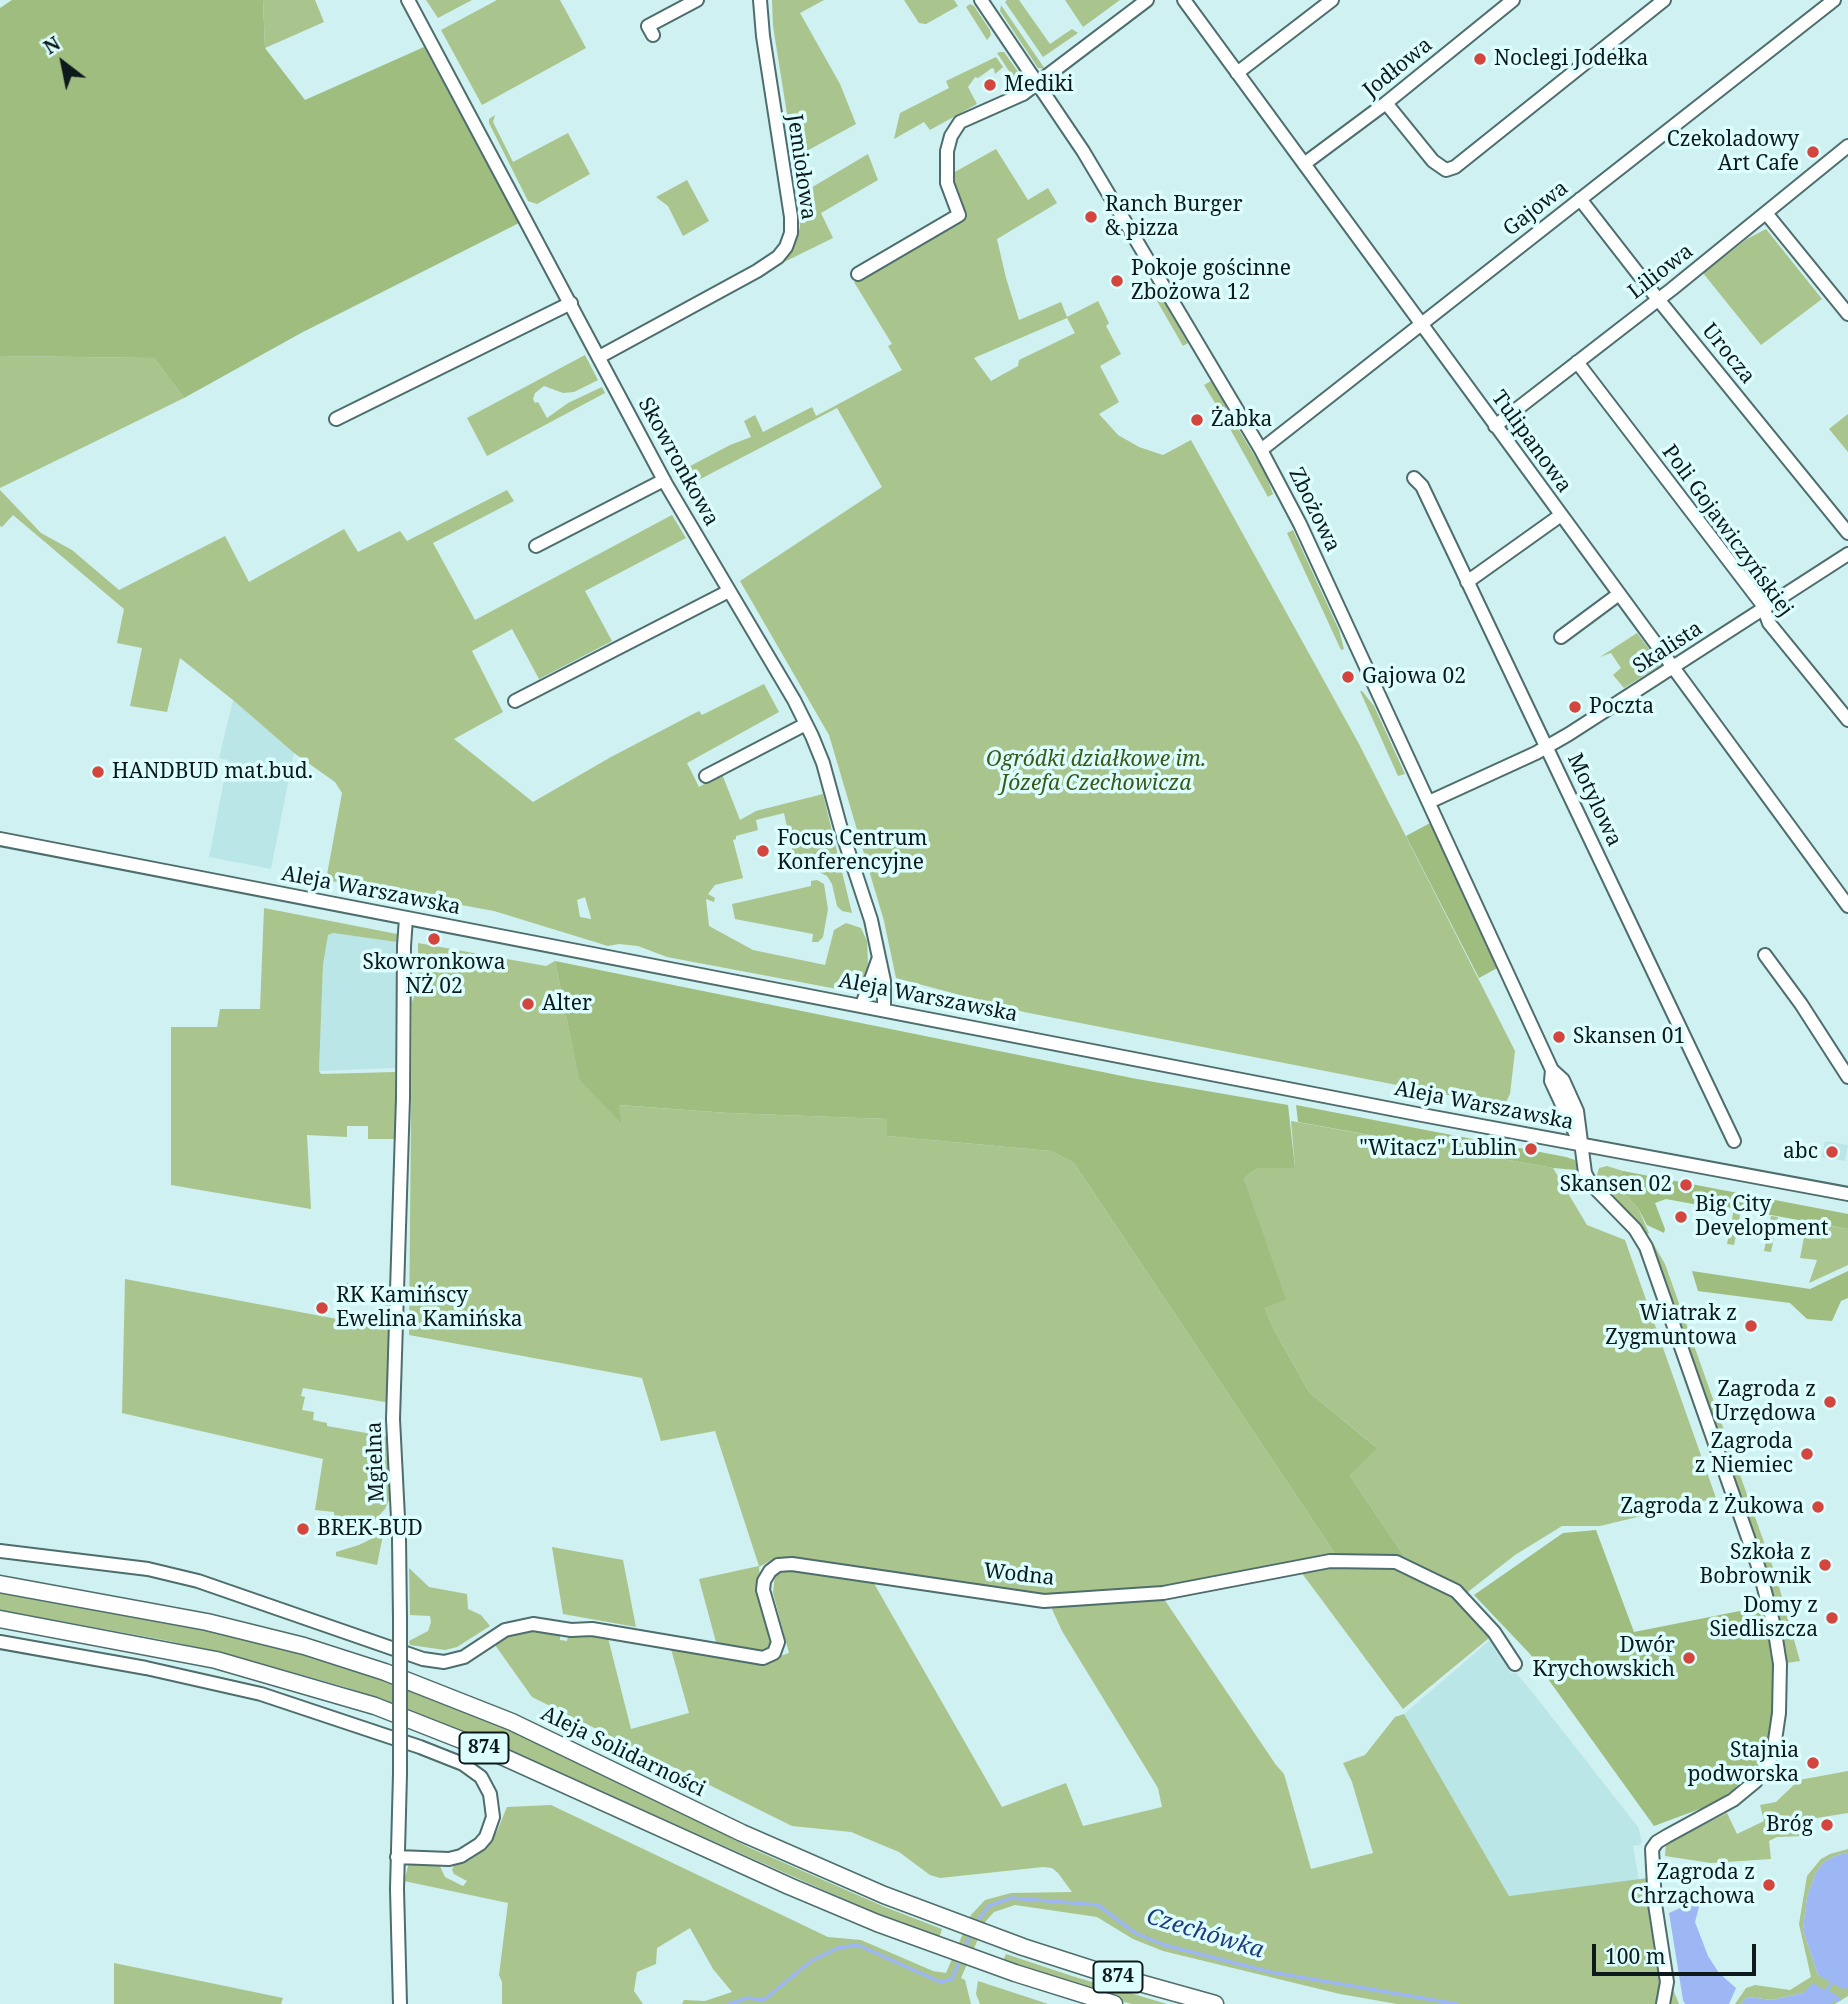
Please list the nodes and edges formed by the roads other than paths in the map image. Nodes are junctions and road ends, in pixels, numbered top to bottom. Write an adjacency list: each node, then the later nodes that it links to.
1 (408, 0): 21 (street, Skowronkowa)
2 (697, 0): 11 (street)
3 (760, 0): 24 (street, Jemiołowa)
4 (981, 0): 13 (street, Zbożowa)
5 (1147, 0): 13 (street)
6 (1184, 0): 12 (street, Tulipanowa)
7 (1332, 0): 12 (street)
8 (1513, 0): 14 (street, Jodłowa)
9 (1664, 0): 14 (street)
10 (1834, 0): 17 (street, Gajowa)
11 (653, 35)
12 (1237, 73): 16 (street, Tulipanowa)
13 (1037, 83): 19 (street); 28 (street, Zbożowa)
14 (1386, 103): 16 (street, Jodłowa)
15 (1848, 146): 18 (street, Liliowa)
16 (1304, 164): 23 (street, Tulipanowa)
17 (1580, 199): 20 (street, Urocza); 23 (street, Gajowa)
18 (1766, 213): 20 (street, Liliowa); 22 (street)
19 (858, 274)
20 (1657, 298): 25 (street, Liliowa); 32 (street, Urocza)
21 (571, 303): 24 (street, Skowronkowa); 26 (street)
22 (1848, 314)
23 (1422, 324): 27 (street, Tulipanowa); 28 (street, Gajowa)
24 (599, 357): 30 (street, Skowronkowa)
25 (1577, 362): 27 (street, Liliowa); 38 (street, Poli Gojawiczyńskiej)
26 (336, 419)
27 (1495, 425): 31 (street, Tulipanowa)
28 (1261, 450): 46 (street, Zbożowa)
29 (1413, 478): 35 (street, Motylowa)
30 (664, 480): 33 (street); 36 (street, Skowronkowa)
31 (1561, 515): 35 (street); 37 (street, Tulipanowa)
32 (1848, 533)
33 (536, 546)
34 (1848, 554): 38 (street, Skalista)
35 (1467, 582): 44 (street, Motylowa)
36 (729, 591): 41 (street); 43 (street, Skowronkowa)
37 (1619, 594): 39 (street); 40 (street, Tulipanowa)
38 (1764, 609): 40 (street, Skalista); 42 (street, Poli Gojawiczyńskiej)
39 (1561, 637)
40 (1673, 667): 44 (street, Skalista); 48 (street, Tulipanowa)
41 (515, 701)
42 (1848, 720)
43 (806, 724): 45 (street); 51 (street, Skowronkowa)
44 (1548, 747): 46 (street, Skalista); 55 (street, Motylowa)
45 (706, 776)
46 (1429, 802): 56 (street, Zbożowa)
47 (0, 839): 49 (street, Aleja Warszawska)
48 (1848, 906)
49 (406, 918): 52 (street, Aleja Warszawska); 59 (street, Mgielna)
50 (1765, 955): 54 (street)
51 (879, 956): 52 (street); 53 (street, Skowronkowa)
52 (862, 1004): 53 (street, Aleja Warszawska)
53 (884, 1009): 56 (street, Aleja Warszawska)
54 (1848, 1077)
55 (1734, 1141)
56 (1580, 1144): 57 (street, Aleja Warszawska); 69 (street, Zbożowa)
57 (1848, 1194)
58 (348, 1291): 59 (street)
59 (397, 1299): 65 (street, Mgielna, bridge)
60 (0, 1551): 64 (street, Wodna)
61 (0, 1584): 68 (main road, Aleja Solidarności / 874)
62 (0, 1619): 67 (main road, 874)
63 (0, 1642): 65 (street)
64 (1515, 1664)
65 (397, 1857): 66 (street, Mgielna)
66 (400, 2004)
67 (1114, 2004)
68 (1215, 2004)
69 (1662, 2004)

